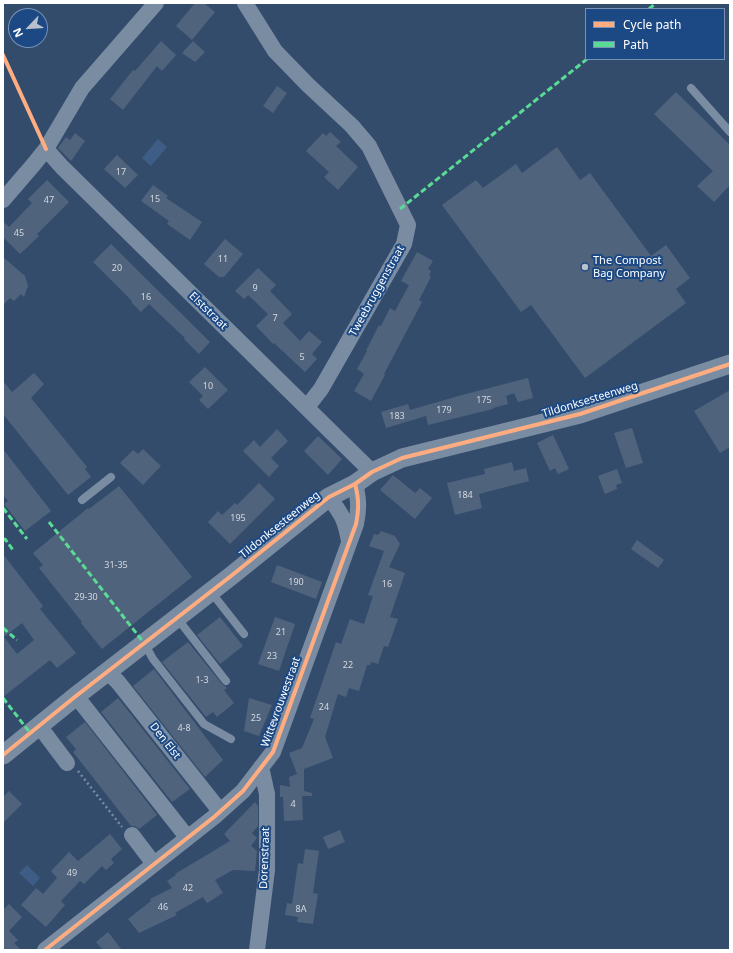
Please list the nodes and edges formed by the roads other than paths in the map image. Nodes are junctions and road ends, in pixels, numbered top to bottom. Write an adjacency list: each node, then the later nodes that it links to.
1 (156, 3): 5 (street)
2 (245, 3): 8 (street, Tweebruggenstraat)
3 (691, 88): 4 (lane)
4 (730, 132)
5 (46, 149): 6 (street); 8 (street, Elststraat)
6 (3, 200)
7 (730, 364): 9 (street, Tildonksesteenweg)
8 (307, 407): 9 (street, Elststraat)
9 (372, 472): 11 (street, Tildonksesteenweg)
10 (111, 477): 13 (lane)
11 (355, 484): 12 (street, Tildonksesteenweg); 14 (street, Wittevrouwestraat)
12 (329, 498): 14 (street); 15 (street, Tildonksesteenweg)
13 (82, 500)
14 (349, 541): 26 (street, Wittevrouwestraat)
15 (211, 592): 16 (street, Tildonksesteenweg); 17 (lane)
16 (177, 618): 18 (street, Tildonksesteenweg); 20 (lane)
17 (244, 634)
18 (144, 643): 19 (street, Tildonksesteenweg); 23 (lane)
19 (108, 672): 21 (street, Tildonksesteenweg); 27 (street, Den Elst)
20 (226, 681)
21 (76, 696): 22 (street, Tildonksesteenweg); 29 (street)
22 (40, 727): 24 (street, Tildonksesteenweg); 25 (street)
23 (231, 739)
24 (3, 755)
25 (67, 763)
26 (261, 767): 27 (street, Wittevrouwestraat); 32 (street, Dorenstraat)
27 (220, 812): 29 (street, Wittevrouwestraat)
28 (132, 835): 30 (street)
29 (187, 837): 30 (street, Wittevrouwestraat)
30 (154, 864): 31 (street, Wittevrouwestraat)
31 (45, 950)
32 (257, 950)

